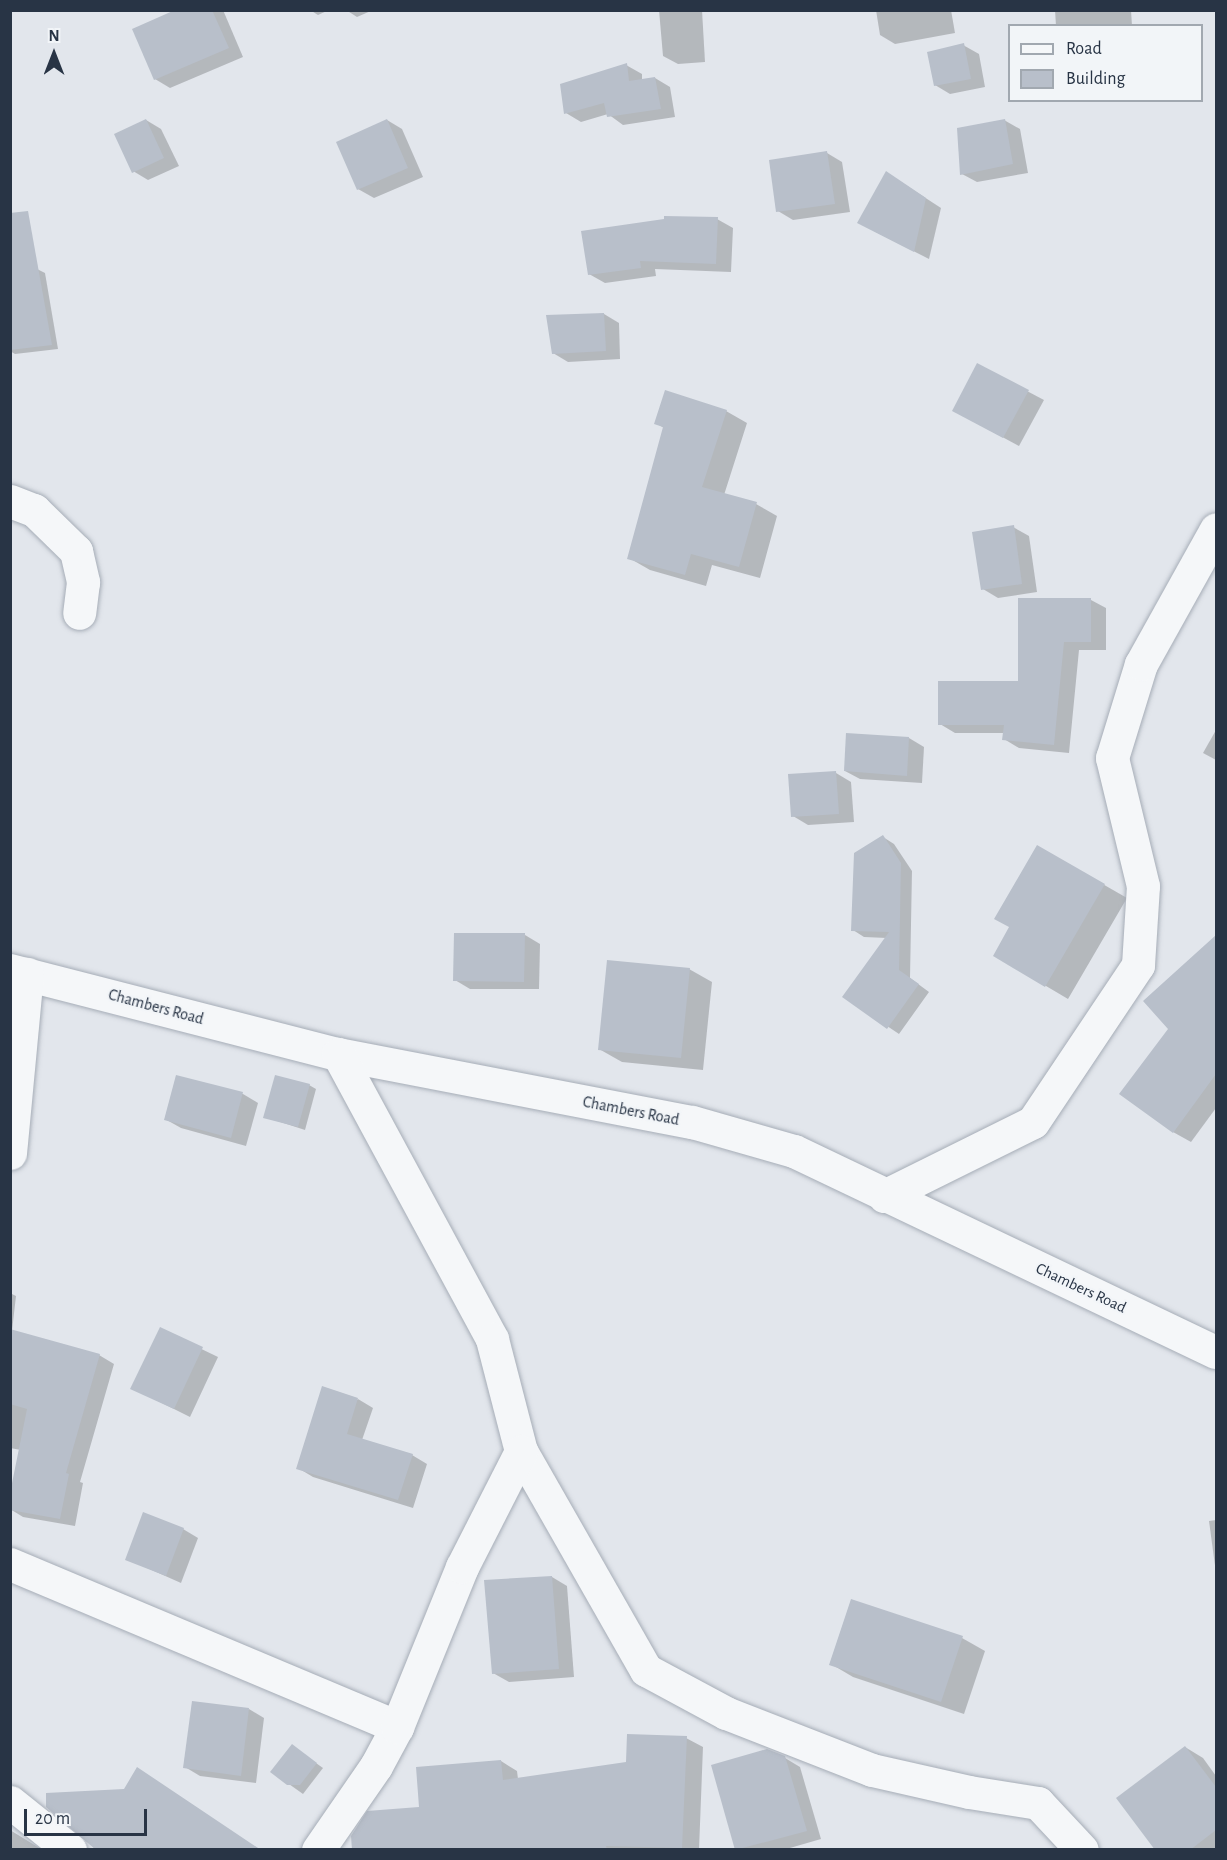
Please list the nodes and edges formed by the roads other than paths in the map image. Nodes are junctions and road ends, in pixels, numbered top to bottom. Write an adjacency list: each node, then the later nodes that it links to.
1 (10, 501): 3 (street)
2 (1216, 529): 7 (street)
3 (79, 613)
4 (19, 972): 5 (street, Chambers Road); 6 (street)
5 (338, 1054): 7 (street, Chambers Road); 9 (street)
6 (10, 1153)
7 (885, 1196): 8 (street, Chambers Road)
8 (1216, 1352)
9 (520, 1451): 11 (street); 15 (street)
10 (10, 1564): 11 (street)
11 (397, 1727): 14 (street)
12 (10, 1802): 13 (street)
13 (70, 1850)
14 (318, 1850)
15 (1082, 1850)

